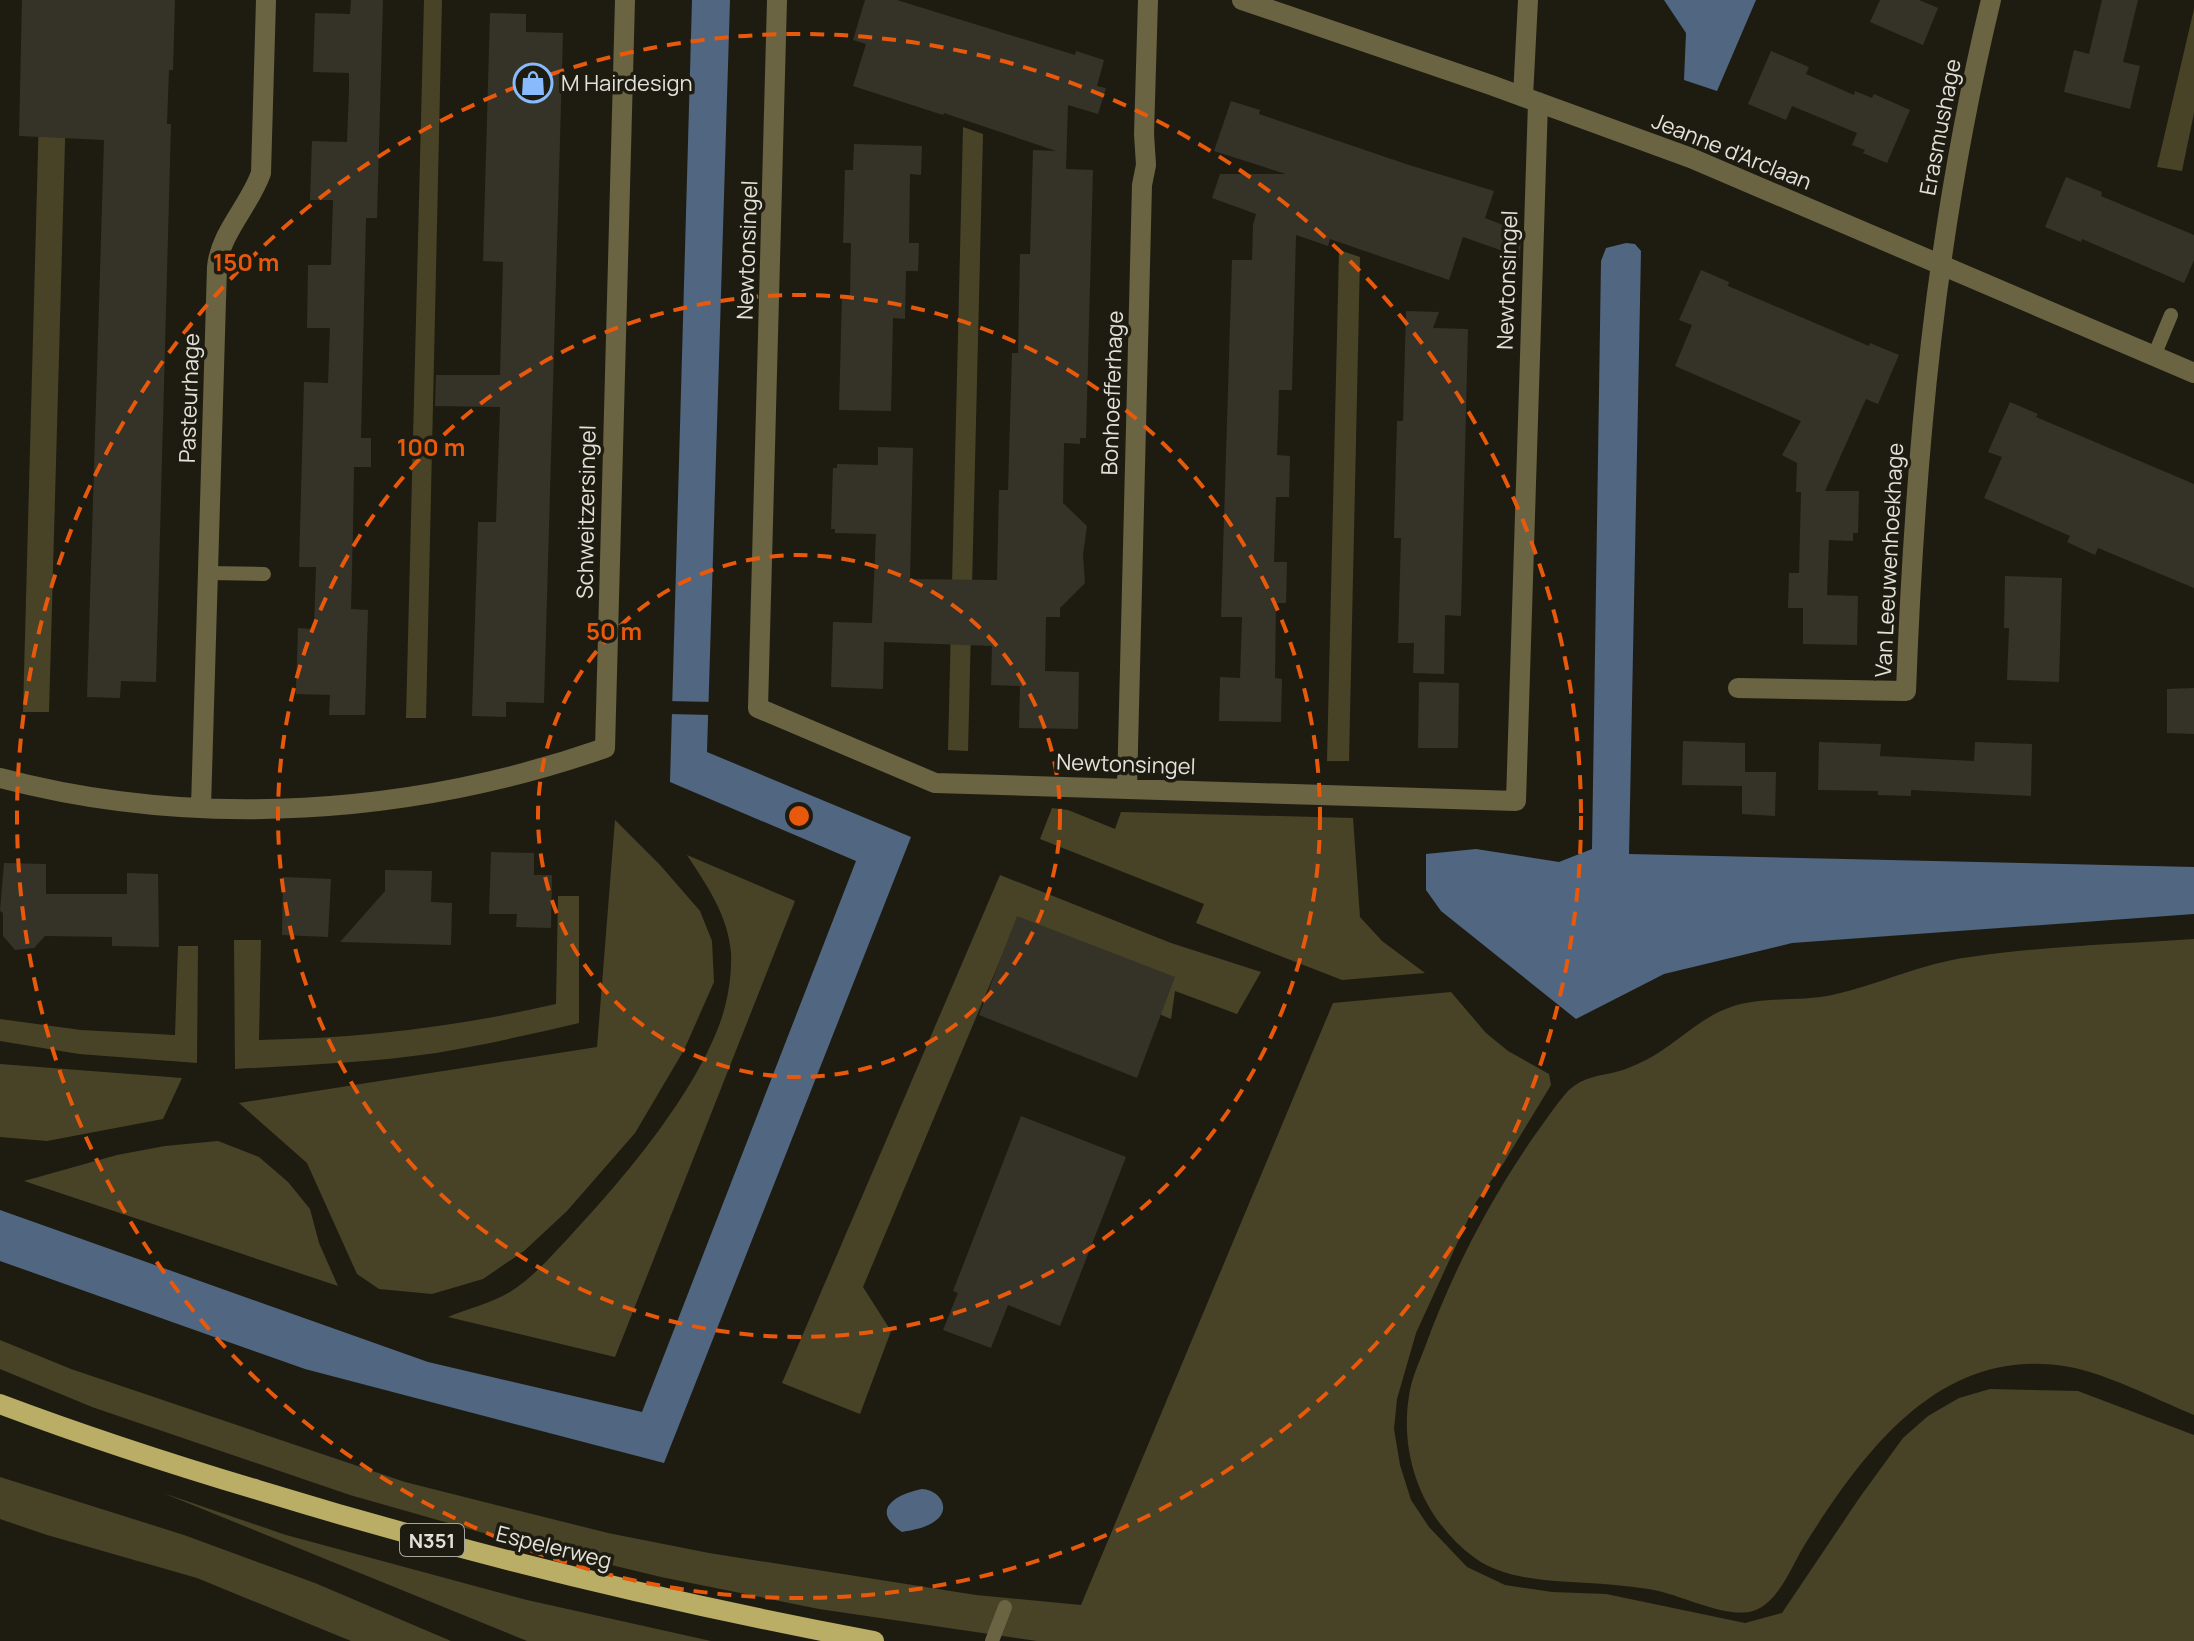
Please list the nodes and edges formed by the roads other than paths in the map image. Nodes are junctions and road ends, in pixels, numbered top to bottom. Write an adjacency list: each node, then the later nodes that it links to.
1 (266, 0): 13 (street, Pasteurhage)
2 (625, 0): 18 (street, Schweitzersingel)
3 (777, 0): 17 (street, Newtonsingel)
4 (1148, 0): 17 (street, Bonhoefferhage)
5 (1242, 0): 8 (street, Jeanne d'Arclaan)
6 (1528, 0): 8 (street)
7 (1991, 0): 9 (street, Erasmushage)
8 (1531, 100): 9 (street, Jeanne d'Arclaan); 17 (street, Newtonsingel)
9 (1939, 264): 11 (street, Jeanne d'Arclaan); 15 (street, Van Leeuwenhoekhage)
10 (2171, 315): 11 (lane)
11 (2154, 356): 12 (street, Jeanne d'Arclaan)
12 (2194, 373)
13 (207, 573): 14 (lane); 18 (street, Pasteurhage)
14 (264, 574)
15 (1738, 688)
16 (0, 778): 18 (street, Schweitzersingel)
17 (1127, 788)
18 (201, 807)
19 (0, 1404): 21 (main road, Espelerweg / N351)
20 (1005, 1607): 22 (lane)
21 (874, 1641)
22 (992, 1641)

